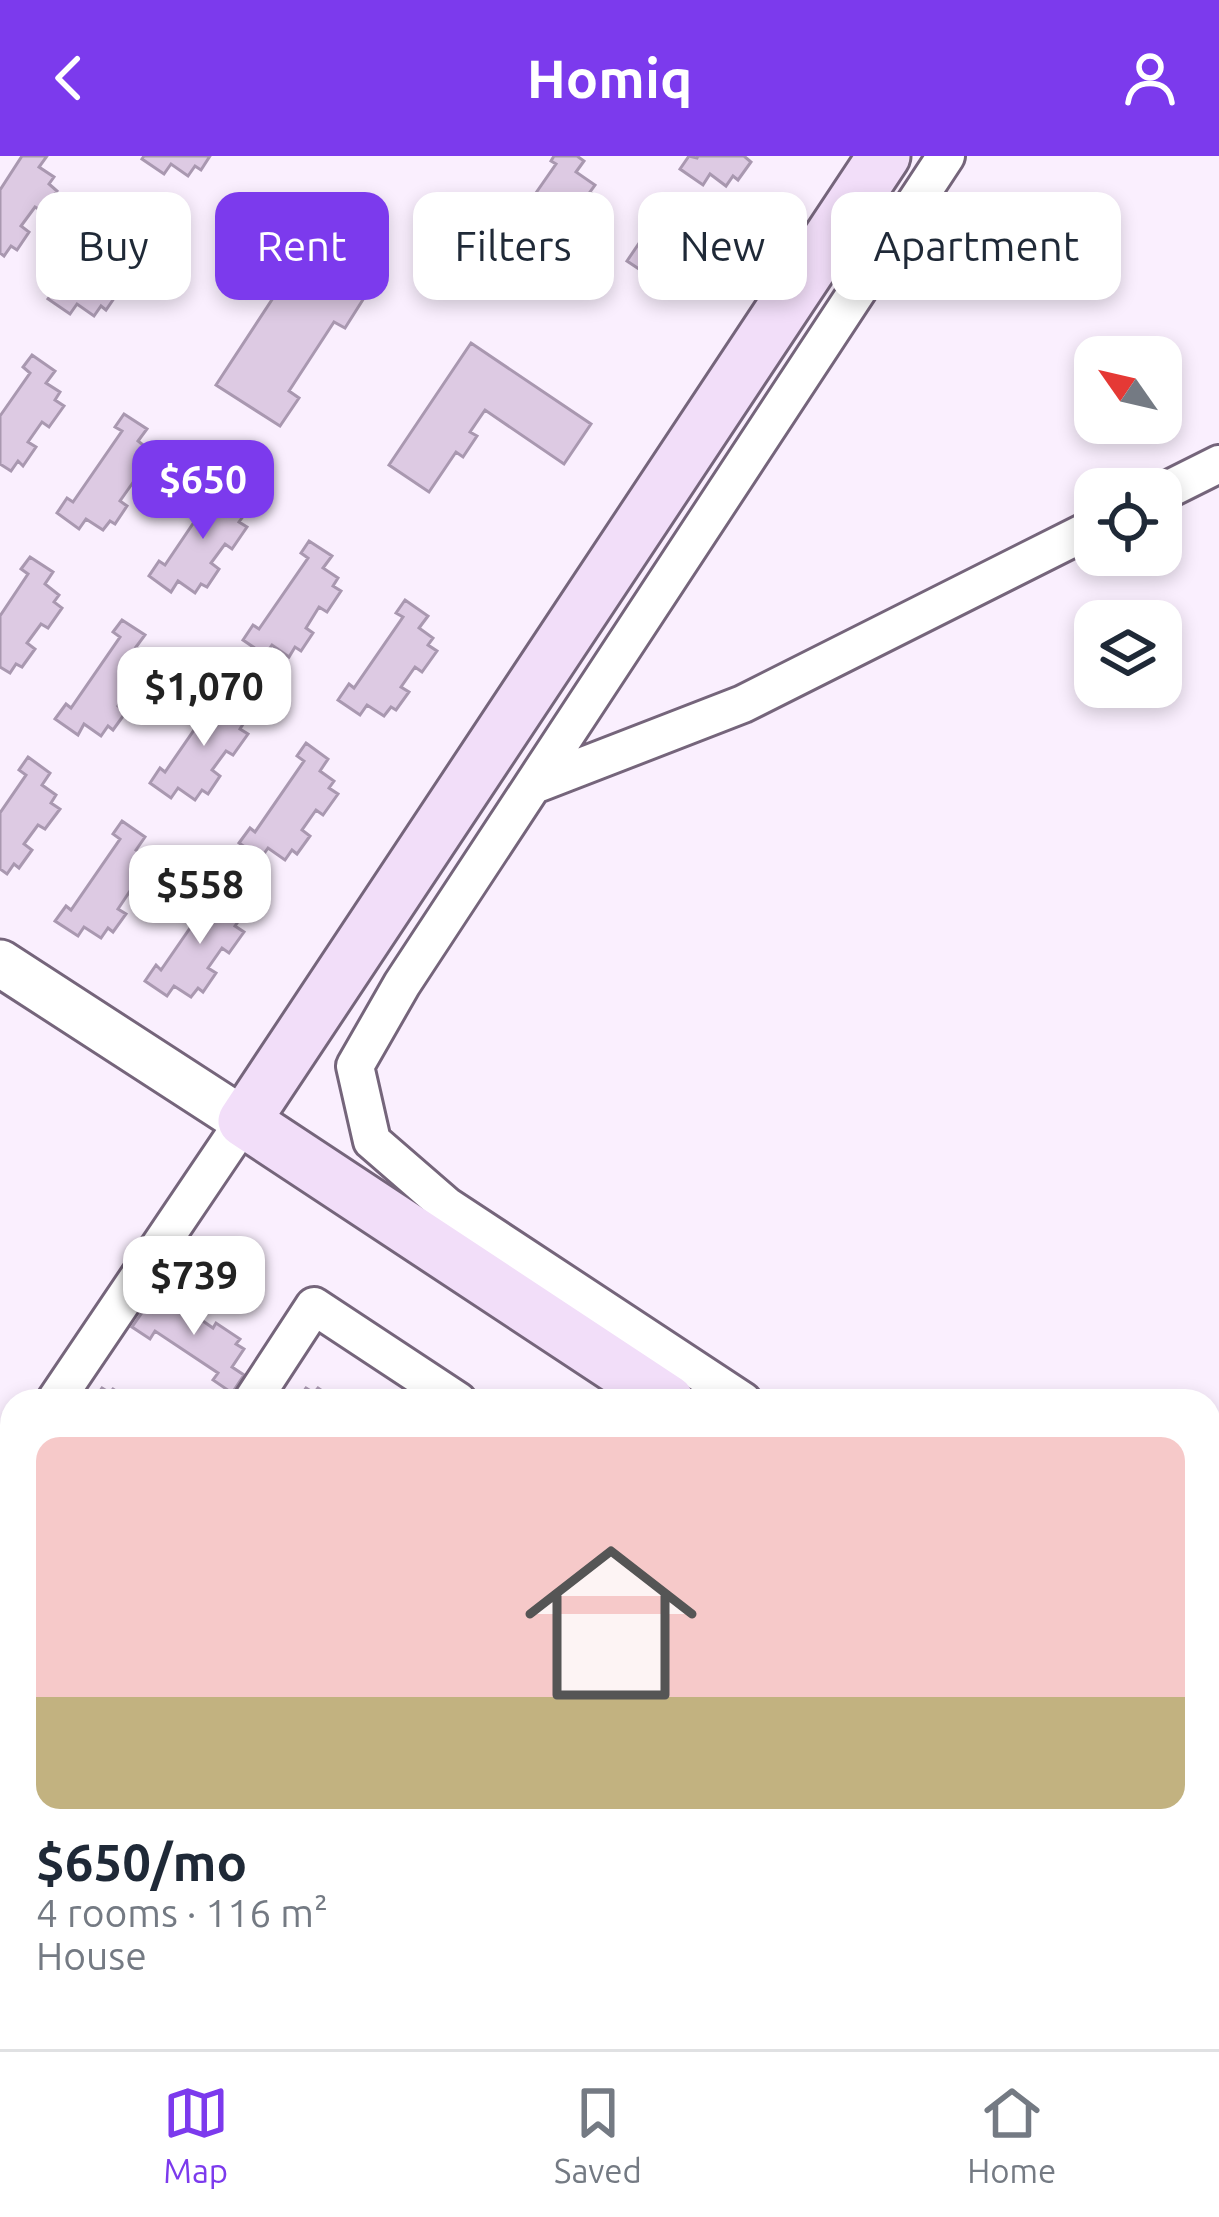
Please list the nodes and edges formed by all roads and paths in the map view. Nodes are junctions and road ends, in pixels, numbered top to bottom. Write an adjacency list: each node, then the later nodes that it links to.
1 (884, 156): 8 (main road)
2 (946, 156): 6 (street)
3 (1219, 464): 4 (street)
4 (1182, 483)
5 (1074, 538): 6 (street)
6 (534, 785): 13 (street)
7 (0, 962): 8 (street)
8 (244, 1120): 9 (street); 12 (main road)
9 (64, 1389)
10 (260, 1389): 11 (street)
11 (438, 1389)
12 (650, 1389)
13 (725, 1389)

